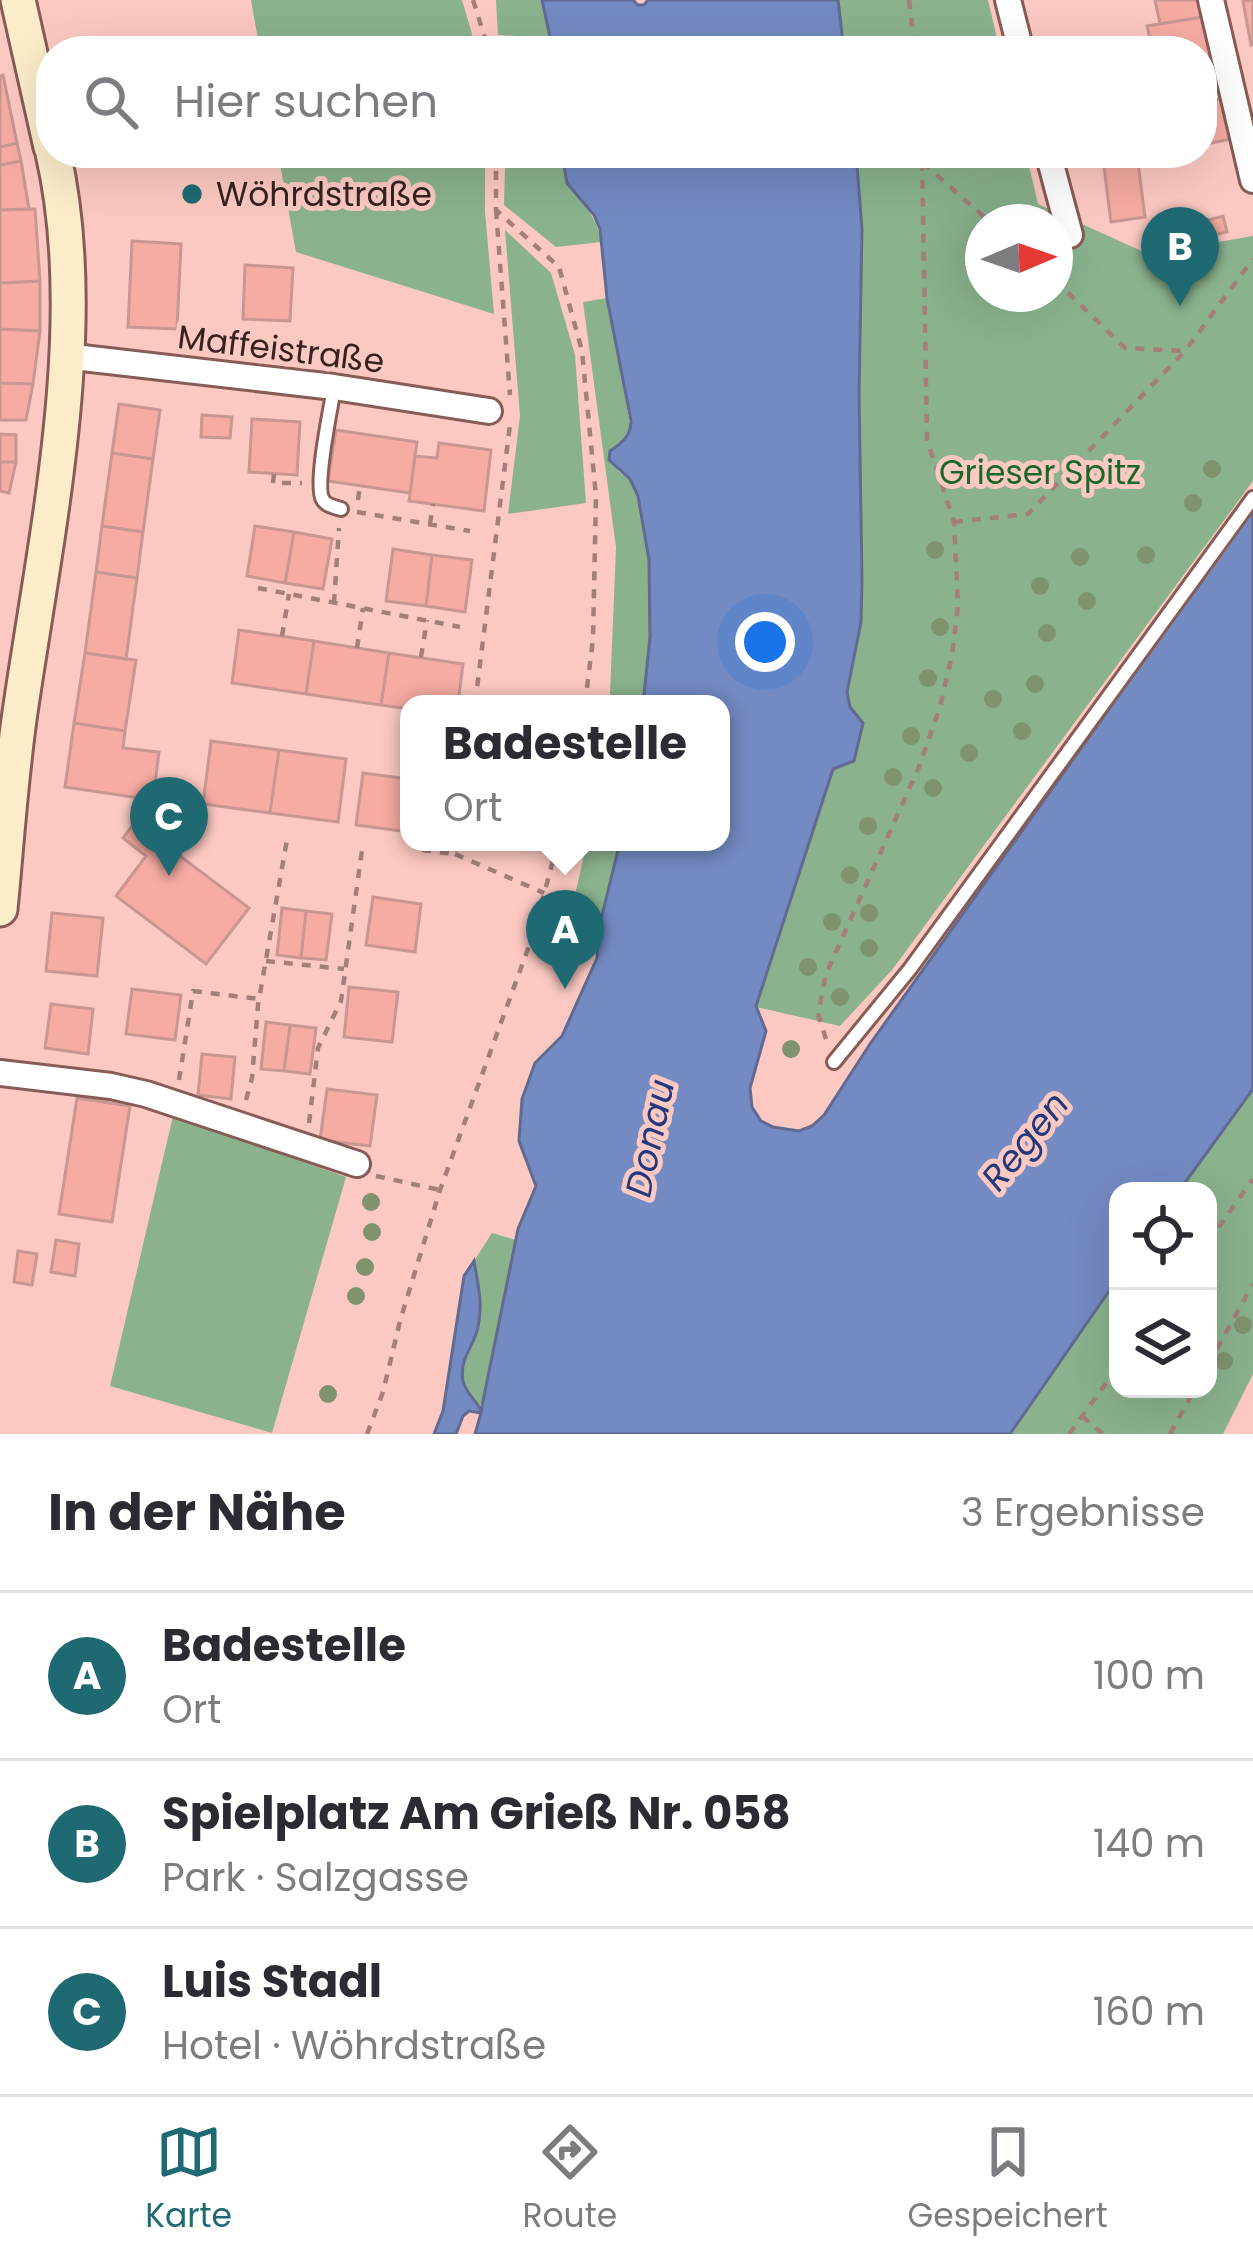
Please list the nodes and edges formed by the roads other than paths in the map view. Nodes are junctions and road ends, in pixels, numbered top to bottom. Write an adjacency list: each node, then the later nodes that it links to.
1 (18, 0): 5 (street)
2 (1008, 0): 4 (street)
3 (1211, 0): 8 (street)
4 (1017, 36)
5 (36, 79)
6 (55, 168): 10 (street)
7 (1052, 168): 9 (street)
8 (1253, 180)
9 (1062, 204)
10 (65, 356): 11 (street, Maffeistraße); 15 (street)
11 (334, 386): 12 (street, Maffeistraße); 14 (lane)
12 (489, 411)
13 (1253, 498): 16 (lane)
14 (341, 509)
15 (0, 909)
16 (834, 1062)
17 (0, 1072): 18 (street)
18 (357, 1164)

